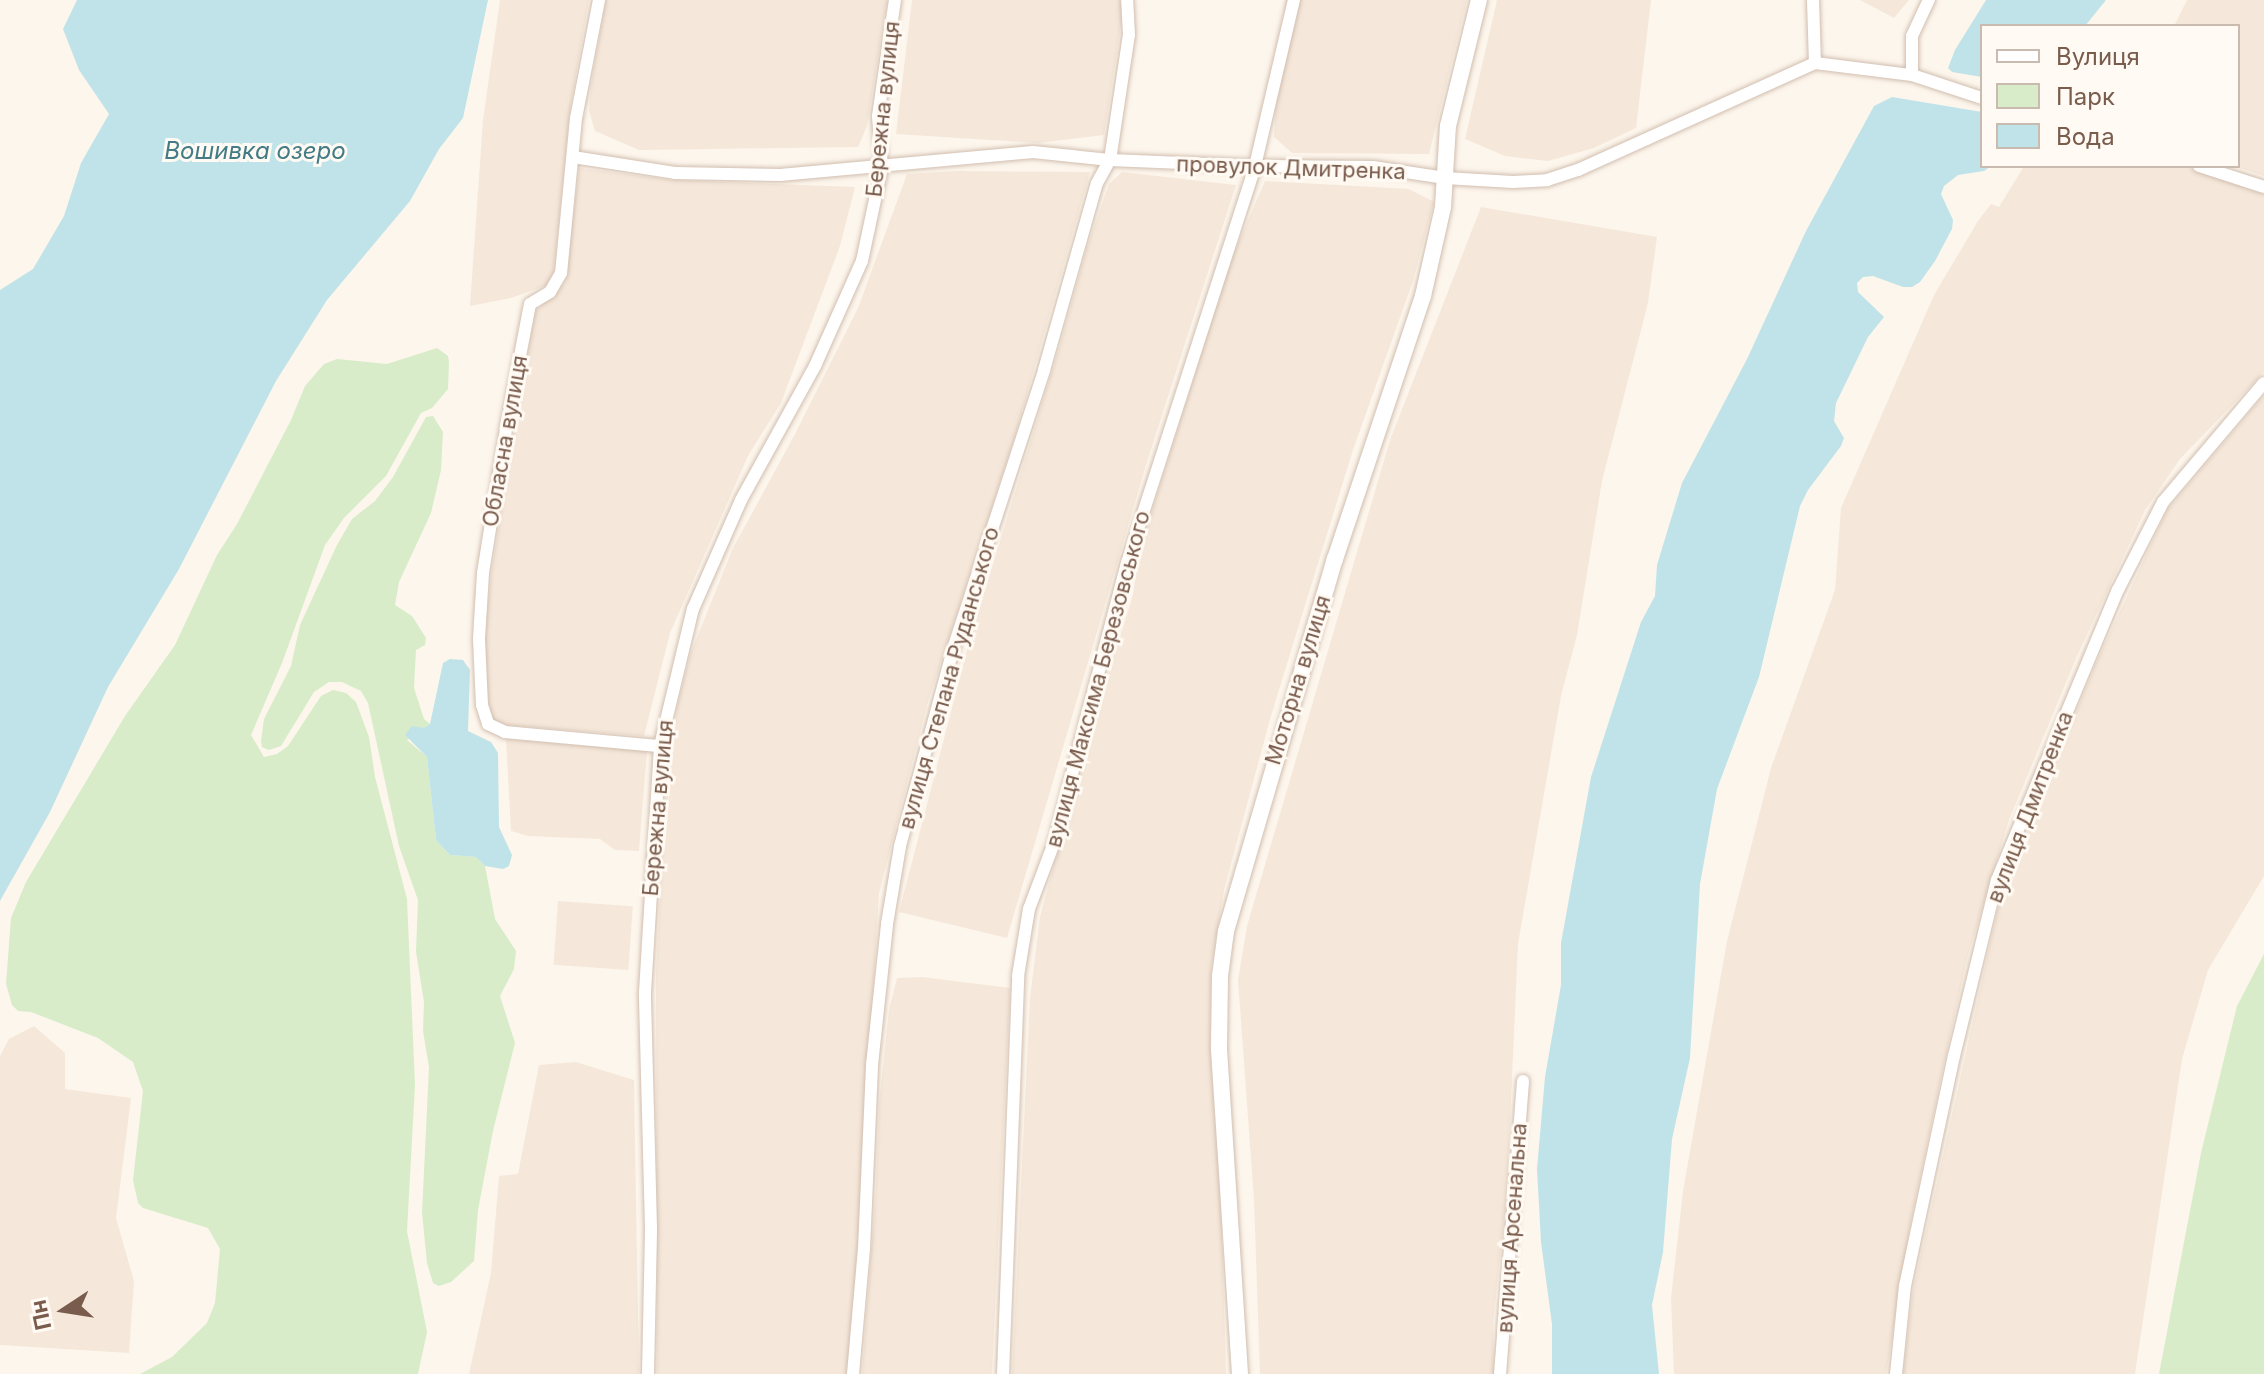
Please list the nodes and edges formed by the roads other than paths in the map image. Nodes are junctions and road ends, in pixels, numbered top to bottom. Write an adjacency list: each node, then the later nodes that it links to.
1 (599, 0): 11 (street, Обласна вулиця)
2 (895, 0): 14 (street, Бережна вулиця)
3 (1127, 0): 12 (street, вулиця Степана Руданського)
4 (1294, 0): 13 (street, вулиця Максима Березовського)
5 (1479, 0): 16 (street, Моторна вулиця)
6 (1813, 0): 8 (street)
7 (1929, 0): 9 (street)
8 (1815, 63): 9 (street); 16 (street, провулок Дмитренка)
9 (1912, 75): 10 (street)
10 (1980, 97)
11 (573, 157): 14 (street, провулок Дмитренка); 19 (street, Обласна вулиця)
12 (1110, 160): 13 (street, провулок Дмитренка); 14 (street, провулок Дмитренка); 22 (street, вулиця Степана Руданського)
13 (1255, 166): 16 (street, провулок Дмитренка); 23 (street, вулиця Максима Березовського)
14 (882, 167): 19 (street, Бережна вулиця)
15 (2205, 168): 17 (street)
16 (1445, 178): 24 (street, Моторна вулиця)
17 (2264, 187)
18 (2264, 383): 26 (street, вулиця Дмитренка)
19 (660, 746): 21 (street, Бережна вулиця)
20 (1523, 1081): 25 (street, вулиця Арсенальна)
21 (648, 1374)
22 (853, 1374)
23 (1003, 1374)
24 (1240, 1374)
25 (1500, 1374)
26 (1896, 1374)

